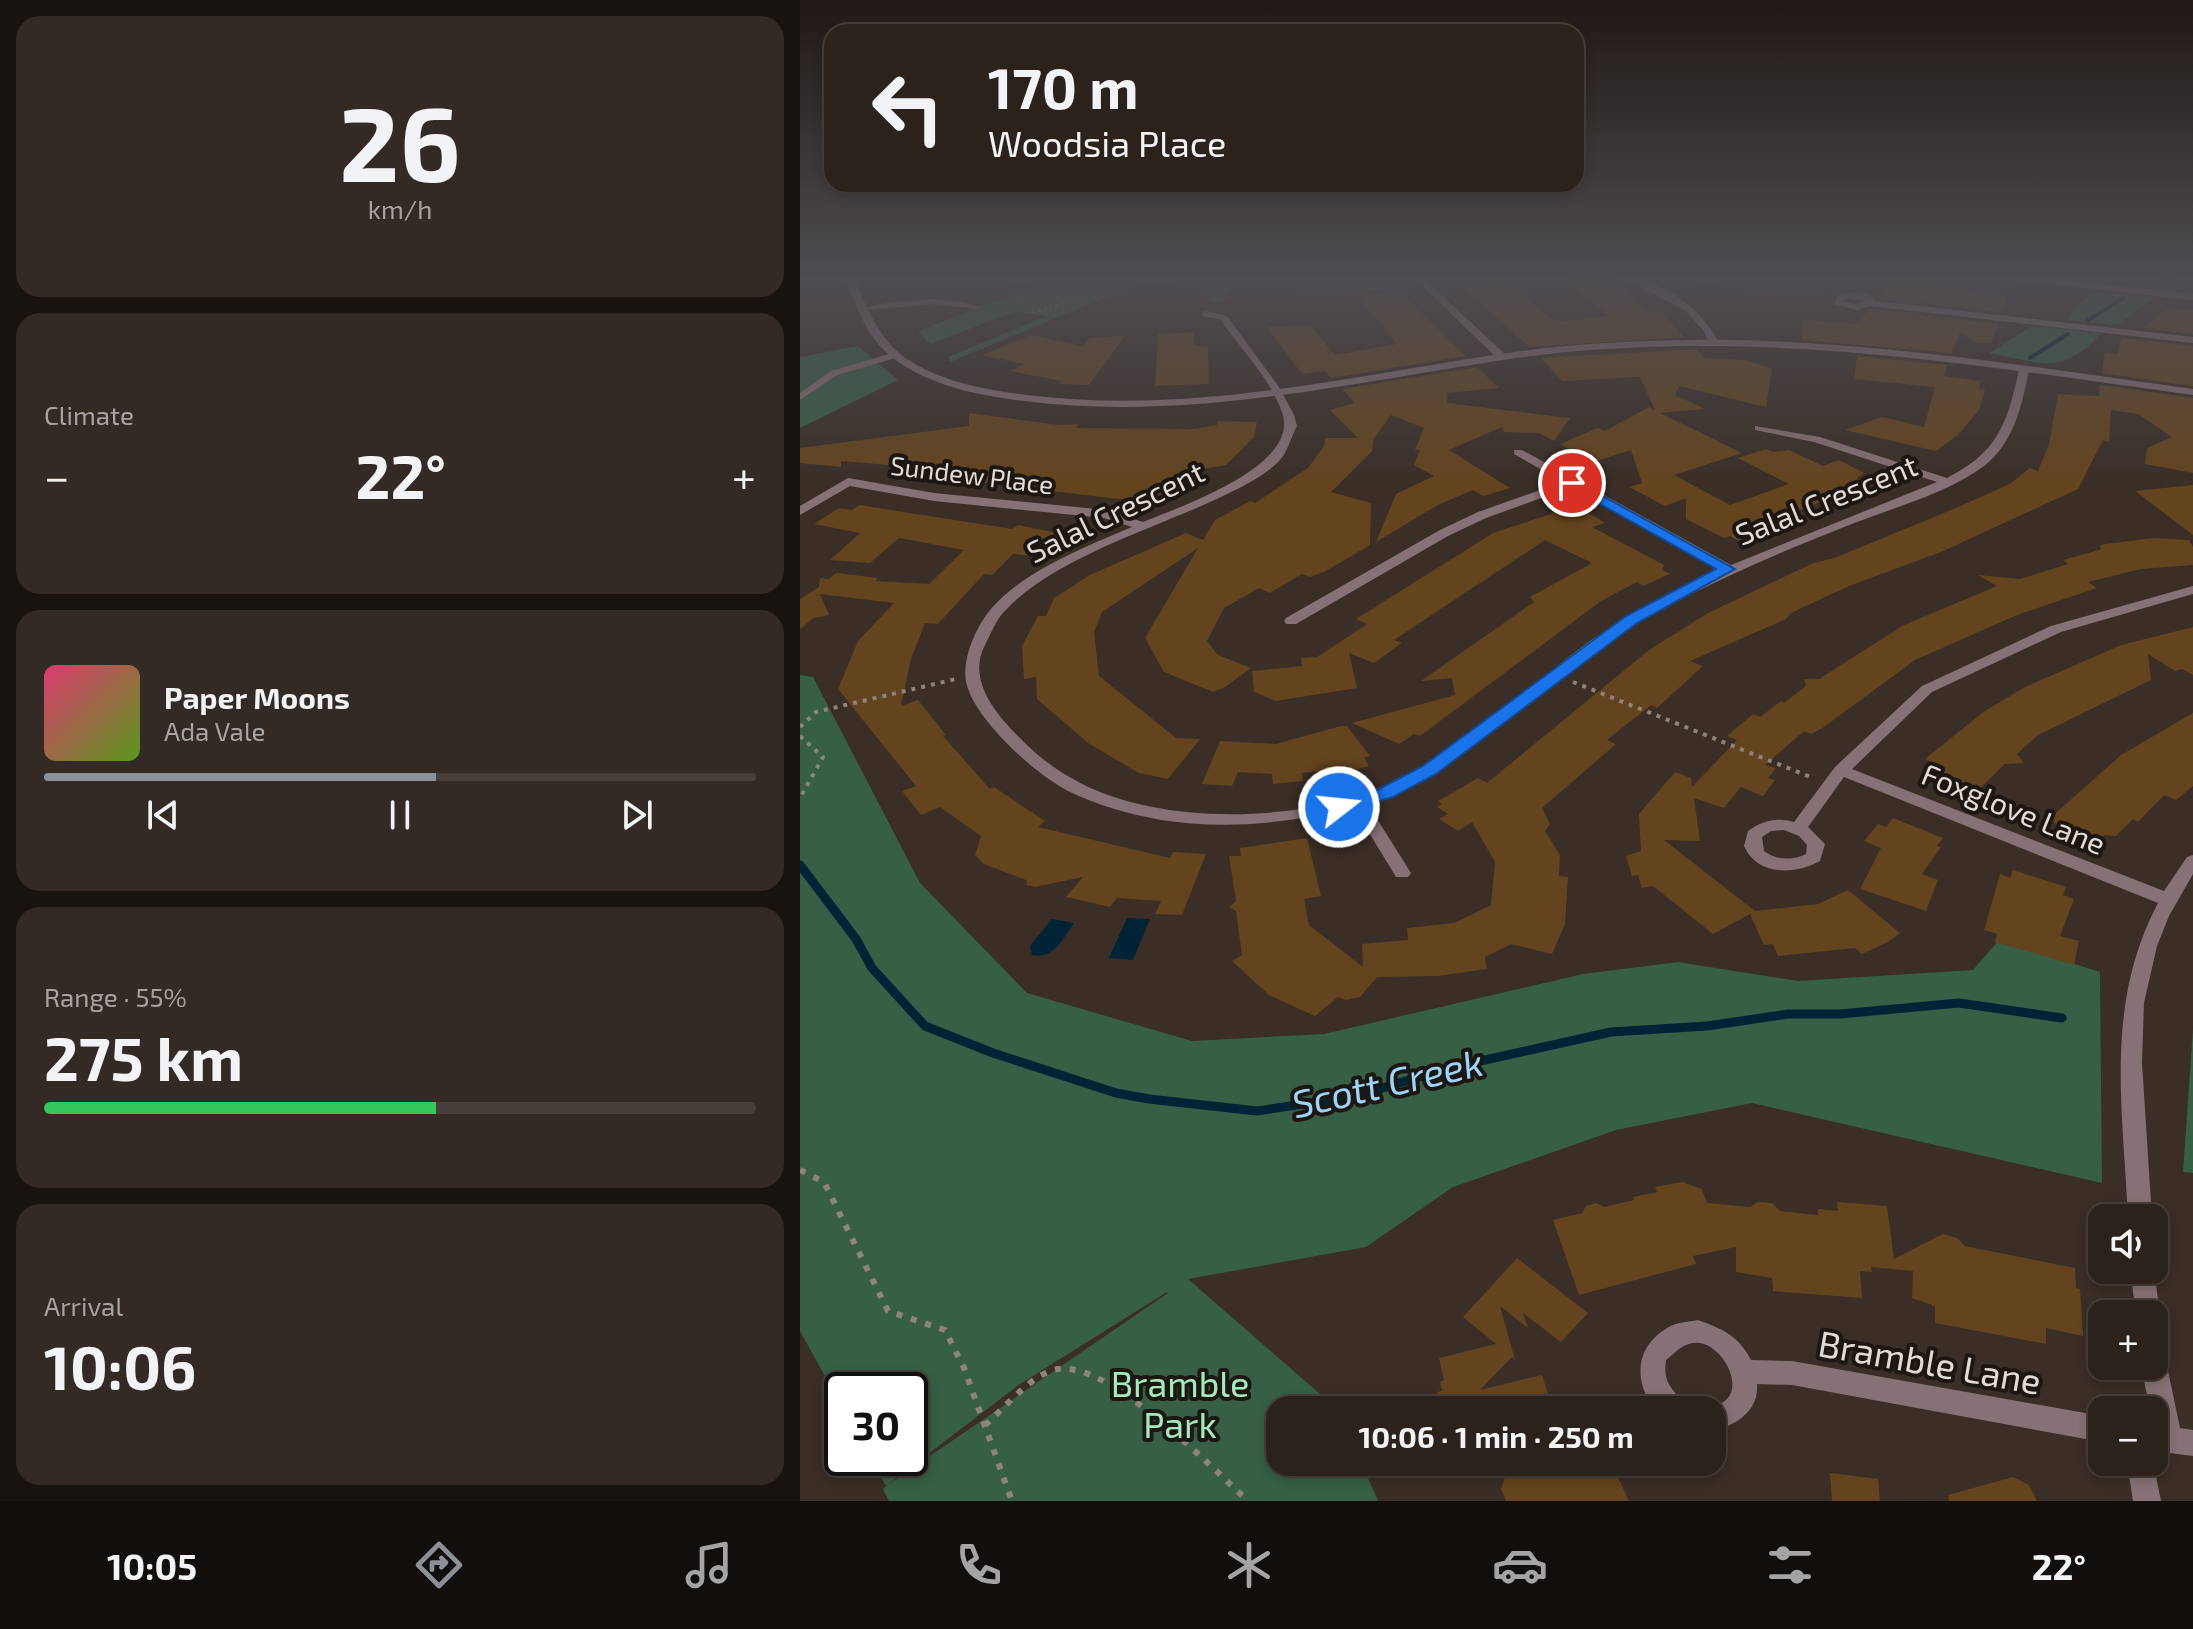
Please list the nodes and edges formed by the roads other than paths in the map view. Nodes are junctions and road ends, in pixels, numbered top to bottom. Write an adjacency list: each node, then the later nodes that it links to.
1 (888, 348): 6 (street)
2 (1245, 348): 10 (street, Salal Crescent)
3 (1492, 348): 7 (street)
4 (1588, 348): 7 (street)
5 (1818, 348): 8 (street)
6 (896, 355): 10 (street); 11 (lane)
7 (1502, 357): 10 (street)
8 (2024, 370): 9 (street); 14 (street, Salal Crescent)
9 (2193, 392)
10 (1278, 396): 17 (street, Salal Crescent)
11 (800, 397)
12 (1759, 428): 14 (street)
13 (1518, 452): 15 (street)
14 (1945, 481): 18 (street, Salal Crescent)
15 (1572, 483): 18 (street); 20 (street)
16 (800, 511): 17 (street, Sundew Place)
17 (1145, 527): 22 (street, Salal Crescent)
18 (1728, 569): 22 (street, Salal Crescent)
19 (2193, 590): 21 (street)
20 (1291, 621)
21 (1836, 777): 23 (street); 26 (street, Foxglove Lane)
22 (1359, 803): 25 (street)
23 (1798, 828)
24 (2193, 861): 26 (street)
25 (1402, 873)
26 (2166, 899): 27 (street)
27 (2139, 1204)
28 (1745, 1372): 30 (street); 31 (street); 32 (street, Bramble Lane)
29 (2157, 1380): 33 (street)
30 (1658, 1396)
31 (1726, 1414)
32 (2088, 1426)
33 (2172, 1441)
34 (2143, 1476): 35 (street)
35 (2147, 1501)

